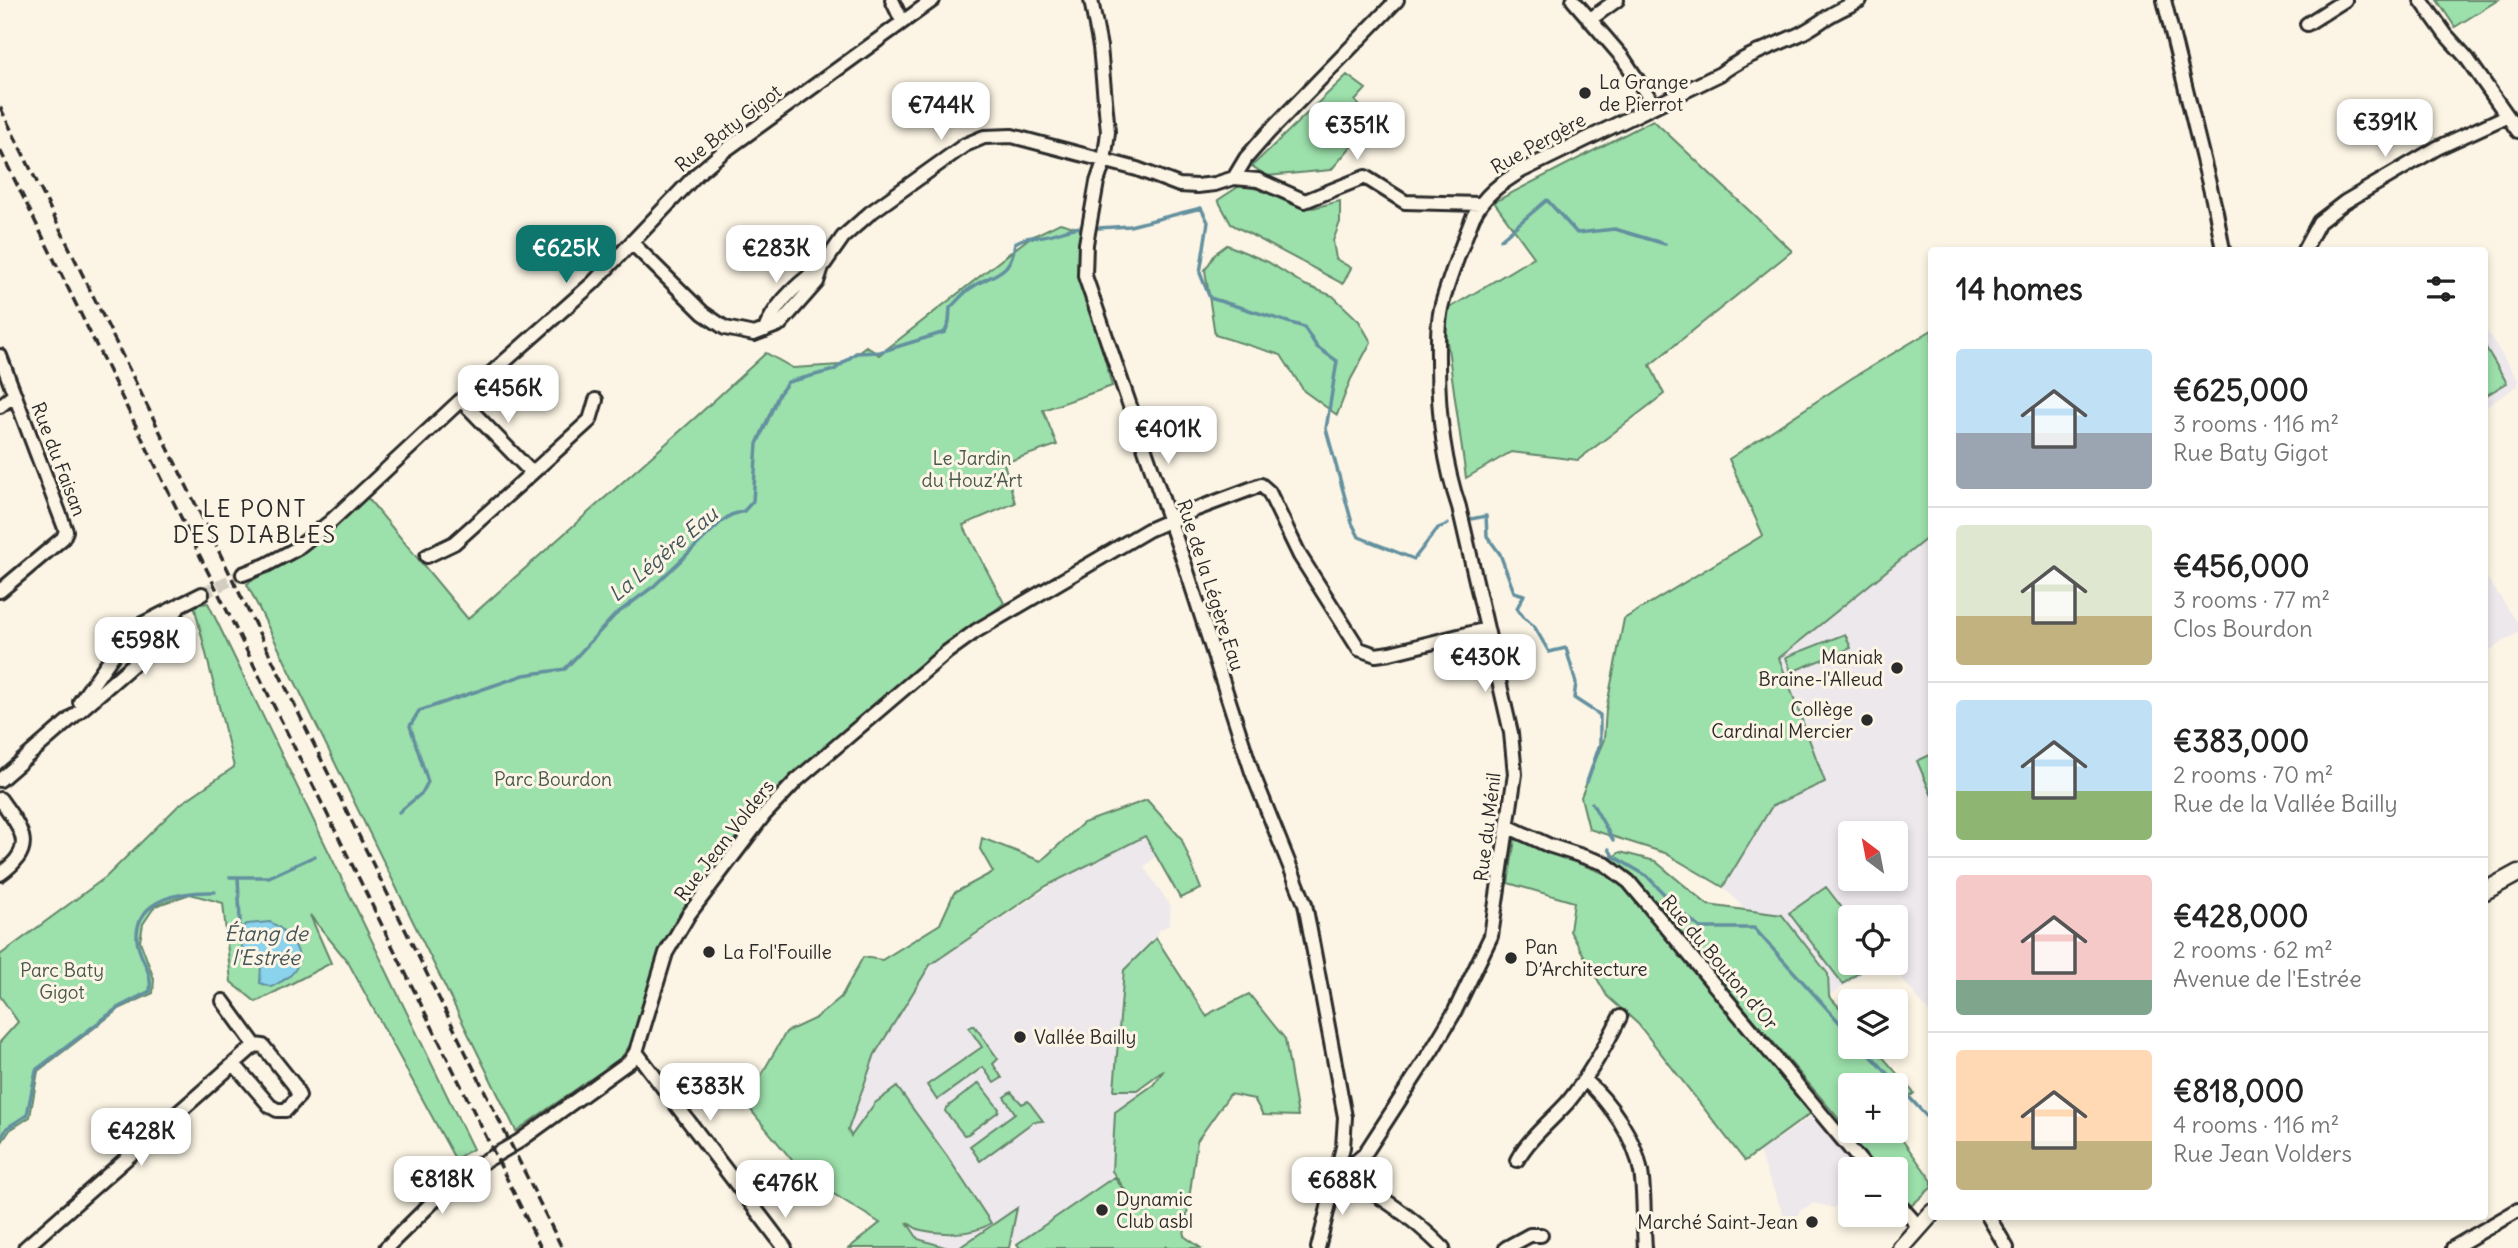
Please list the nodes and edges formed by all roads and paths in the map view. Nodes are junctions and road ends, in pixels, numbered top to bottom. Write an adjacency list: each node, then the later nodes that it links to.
1 (892, 0): 12 (street)
2 (933, 0): 12 (street, Rue Baty Gigot)
3 (1397, 0): 18 (street)
4 (1573, 0): 11 (street)
5 (1617, 0): 11 (street)
6 (1860, 0): 14 (street, Rue Pergère)
7 (2164, 0): 21 (street)
8 (2345, 0): 13 (street)
9 (2421, 0): 15 (street)
10 (1090, 1): 17 (street, Rue de la Légère Eau)
11 (1589, 20): 14 (street)
12 (902, 21): 20 (street, Rue Baty Gigot)
13 (2306, 24)
14 (1654, 105): 19 (street, Rue Pergère)
15 (2507, 116): 16 (street); 22 (street)
16 (2518, 131)
17 (1104, 162): 18 (street); 20 (street); 29 (street, Rue de la Légère Eau)
18 (1234, 178): 19 (street)
19 (1480, 204): 35 (street, Rue du Ménil)
20 (632, 243): 25 (street, Rue Baty Gigot)
21 (2222, 247)
22 (2306, 247)
23 (0, 356): 24 (street, Rue du Faisan)
24 (14, 395): 27 (street); 32 (street, Rue du Faisan)
25 (461, 400): 28 (street); 31 (street, Rue Baty Gigot)
26 (596, 400): 28 (street)
27 (0, 407)
28 (532, 473): 30 (street)
29 (1169, 521): 35 (street, Rue Jean Volders); 46 (street, Rue Jean Volders); 51 (street, Rue de la Légère Eau)
30 (427, 556)
31 (243, 574)
32 (0, 591)
33 (202, 594): 34 (street)
34 (181, 604): 36 (street); 36 (street)
35 (1487, 629): 39 (street, Rue du Ménil)
36 (71, 716): 37 (street)
37 (0, 780)
38 (0, 799): 41 (street)
39 (1509, 827): 49 (street, Rue du Bouton d'Or); 51 (street, Rue du Ménil)
40 (2518, 873): 42 (main road)
41 (0, 874)
42 (2488, 889)
43 (223, 1001): 45 (street)
44 (1620, 1017): 48 (street)
45 (255, 1045): 47 (street); 47 (street)
46 (636, 1052): 59 (street); 60 (street)
47 (234, 1064): 58 (street)
48 (1585, 1080): 50 (street); 64 (street)
49 (1857, 1157)
50 (1517, 1160)
51 (1339, 1177): 61 (street); 62 (street)
52 (2518, 1210): 67 (street)
53 (1908, 1215): 56 (street)
54 (1928, 1217): 56 (main road)
55 (1990, 1220): 66 (street)
56 (1919, 1227): 65 (main road)
57 (1541, 1235): 63 (street)
58 (25, 1248)
59 (386, 1248)
60 (785, 1248)
61 (1318, 1248)
62 (1443, 1248)
63 (1506, 1248)
64 (1645, 1248)
65 (1901, 1248)
66 (2007, 1248)
67 (2452, 1248)

